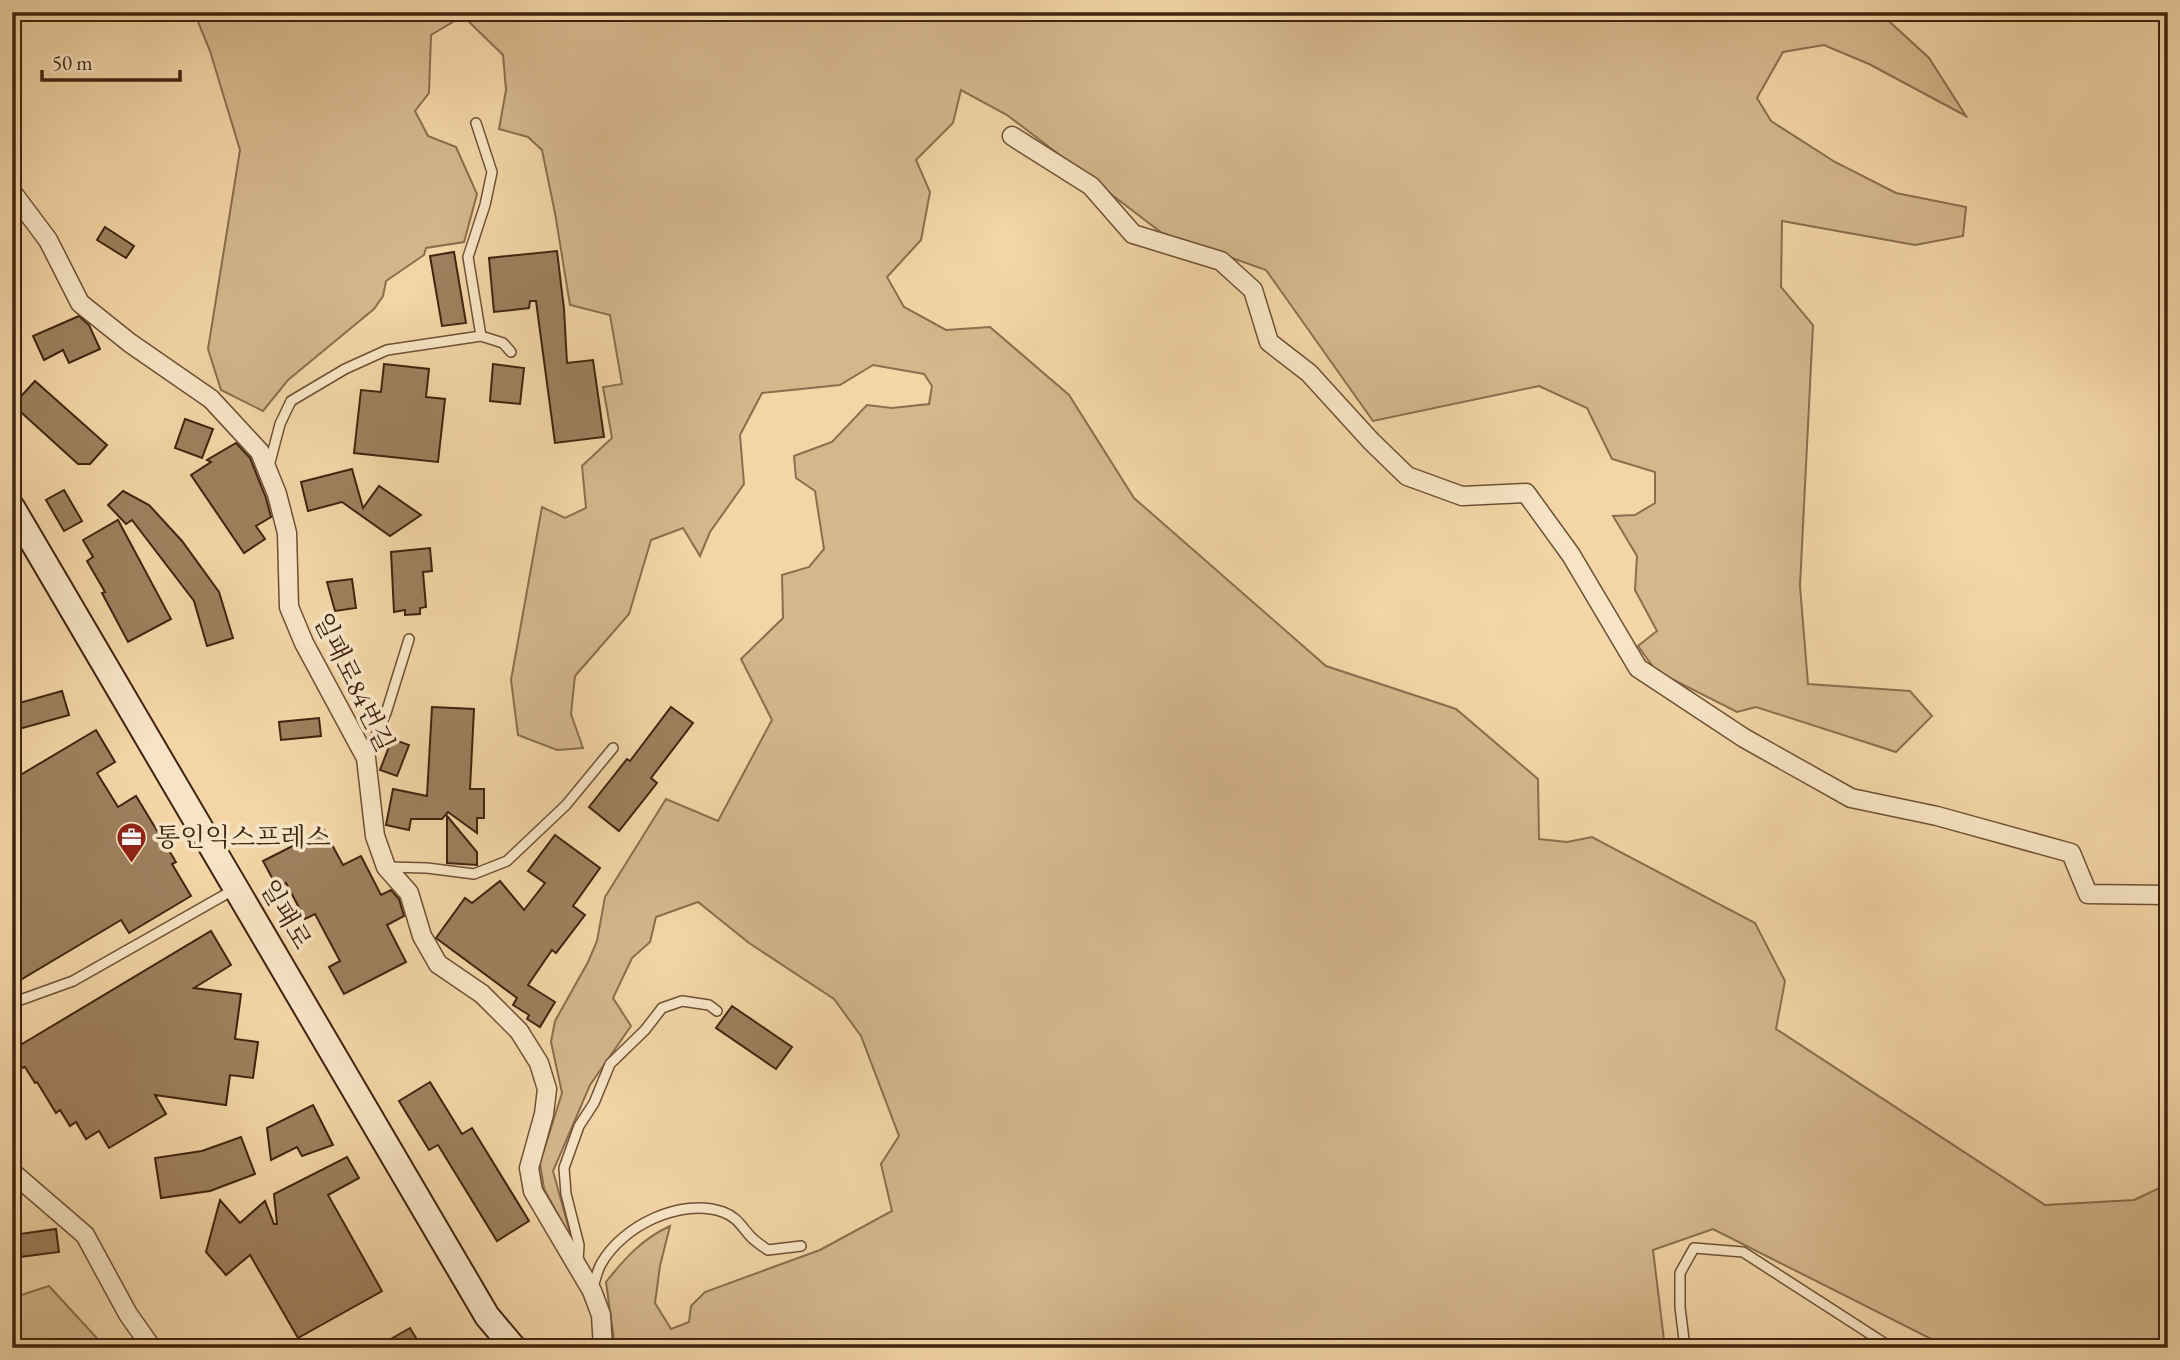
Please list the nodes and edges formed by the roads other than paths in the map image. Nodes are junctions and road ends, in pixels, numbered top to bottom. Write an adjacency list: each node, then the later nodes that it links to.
1 (476, 124): 4 (lane)
2 (1012, 136): 13 (street)
3 (12, 192): 6 (street, 일패로84번길)
4 (481, 336): 5 (lane); 6 (lane)
5 (511, 352)
6 (268, 471): 10 (street, 일패로84번길)
7 (12, 507): 12 (street, 일패로)
8 (409, 639): 10 (lane)
9 (612, 748): 11 (lane)
10 (366, 758): 11 (street, 일패로84번길)
11 (386, 867): 18 (street, 일패로84번길)
12 (237, 888): 14 (lane); 21 (street, 일패로)
13 (2168, 895)
14 (12, 1003)
15 (717, 1011): 18 (lane)
16 (12, 1172): 20 (street)
17 (801, 1246): 19 (lane)
18 (578, 1266): 19 (street, 일패로84번길)
19 (592, 1292): 22 (street, 일패로84번길)
20 (152, 1348)
21 (513, 1348)
22 (603, 1348)
23 (1685, 1348): 24 (lane)
24 (1892, 1348)

